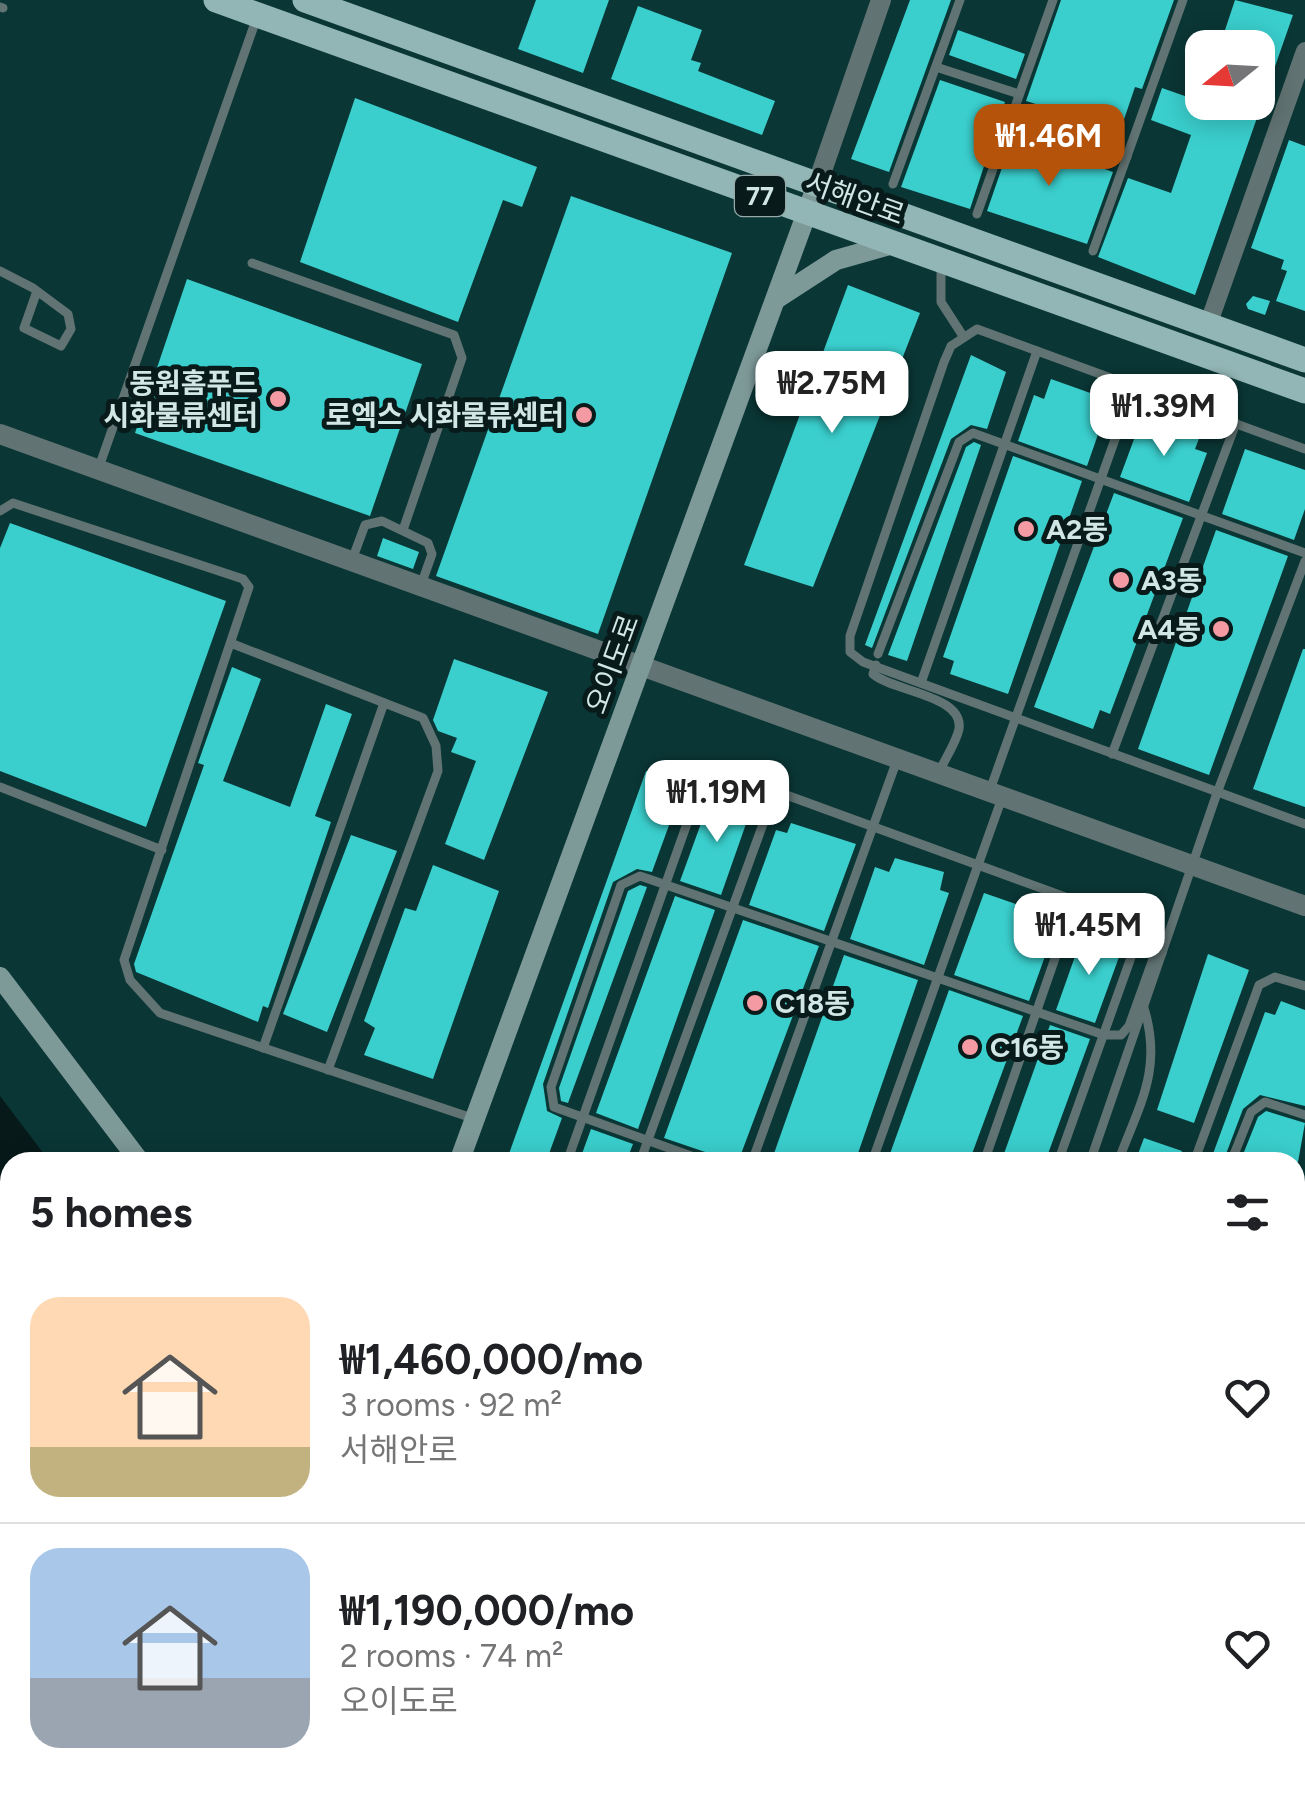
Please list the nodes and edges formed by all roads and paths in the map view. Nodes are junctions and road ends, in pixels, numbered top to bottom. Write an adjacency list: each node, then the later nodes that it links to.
1 (216, 0): 7 (main road, 서해안로 / 77)
2 (305, 0): 13 (main road, 서해안로 / 77)
3 (882, 0): 13 (street)
4 (960, 0): 9 (lane)
5 (1053, 0): 10 (lane)
6 (1183, 0): 12 (lane)
7 (257, 15): 15 (main road, 서해안로 / 77); 33 (lane)
8 (1305, 51): 24 (street)
9 (936, 67): 10 (lane); 14 (lane)
10 (1019, 94): 11 (lane)
11 (1011, 117): 12 (lane); 16 (lane)
12 (1127, 157): 18 (lane)
13 (817, 184): 15 (main road, 오이도로); 24 (main road, 서해안로 / 77)
14 (893, 184)
15 (806, 212): 17 (main road, 서해안로 / 77); 23 (main road, 오이도로)
16 (977, 214)
17 (894, 244): 19 (main road, 서해안로 / 77); 23 (main road)
18 (1093, 251)
19 (941, 261): 25 (lane); 29 (main road, 서해안로 / 77)
20 (252, 263): 35 (lane)
21 (0, 271): 22 (lane)
22 (37, 292): 22 (lane)
23 (774, 300): 41 (main road, 오이도로)
24 (1208, 325): 27 (main road, 서해안로 / 77)
25 (963, 336): 26 (lane); 42 (lane)
26 (1038, 351): 28 (lane); 42 (lane)
27 (1305, 360)
28 (1134, 386): 30 (lane); 44 (lane)
29 (1305, 391)
30 (1236, 424): 32 (lane); 45 (lane)
31 (0, 434): 33 (street)
32 (1305, 449)
33 (99, 468): 37 (street)
34 (0, 511): 40 (lane)
35 (403, 530): 37 (lane); 39 (lane)
36 (1305, 553): 47 (lane)
37 (352, 560): 39 (street)
38 (1305, 561): 50 (lane)
39 (421, 585): 41 (street)
40 (233, 644): 43 (lane); 54 (lane)
41 (641, 665): 46 (street); 66 (main road, 오이도로)
42 (921, 684): 44 (lane)
43 (384, 703): 63 (lane); 64 (lane)
44 (1014, 718): 45 (lane); 51 (lane)
45 (1112, 754): 50 (lane)
46 (898, 757): 47 (street); 53 (lane)
47 (939, 772): 51 (street)
48 (0, 788): 54 (lane)
49 (775, 791): 53 (lane); 69 (lane); 70 (lane)
50 (1217, 792): 52 (lane); 56 (lane)
51 (996, 793): 55 (lane); 56 (street)
52 (1305, 824)
53 (873, 827): 55 (lane); 72 (lane)
54 (162, 850): 63 (lane)
55 (977, 866): 57 (lane); 73 (lane)
56 (1194, 866): 58 (street); 59 (lane)
57 (1075, 901): 74 (lane); 75 (lane)
58 (1305, 906)
59 (1162, 953): 62 (lane); 71 (lane)
60 (0, 977): 67 (main road)
61 (1305, 986): 78 (lane)
62 (1144, 1006): 76 (lane); 77 (lane)
63 (263, 1048): 64 (lane)
64 (328, 1070): 66 (lane)
65 (1305, 1115): 79 (lane)
66 (475, 1119): 68 (main road, 오이도로)
67 (132, 1152)
68 (463, 1152)
69 (571, 1152)
70 (644, 1152)
71 (680, 1152)
72 (756, 1152)
73 (876, 1152)
74 (987, 1152)
75 (1062, 1152)
76 (1093, 1152)
77 (1122, 1152)
78 (1198, 1152)
79 (1235, 1152)

